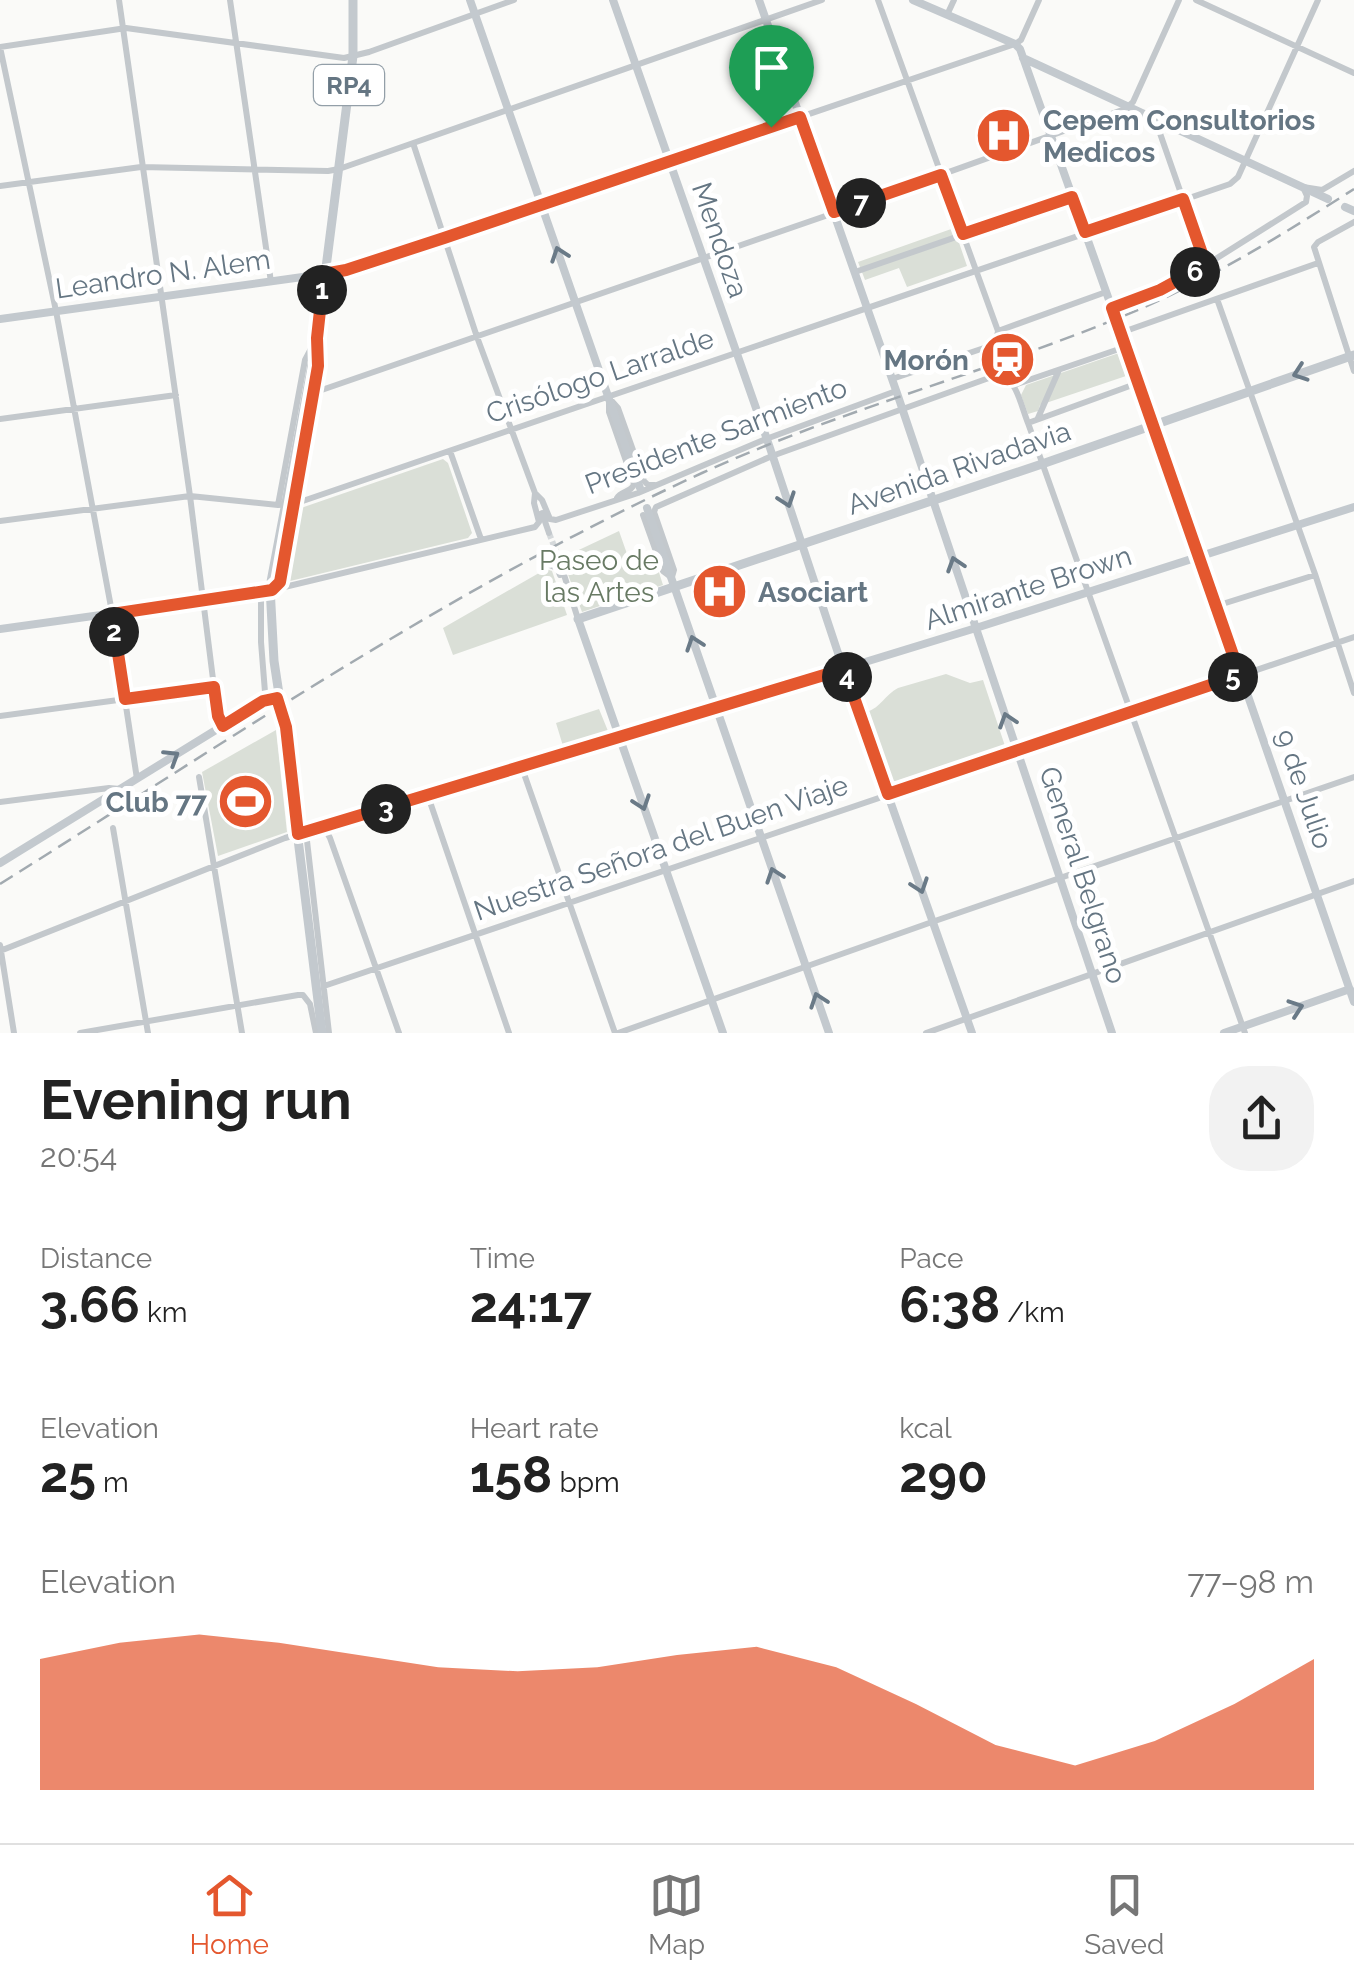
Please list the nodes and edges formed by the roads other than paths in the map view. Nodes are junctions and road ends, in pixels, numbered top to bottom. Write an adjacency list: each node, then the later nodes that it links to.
1 (119, 0): 19 (street)
2 (230, 0): 20 (street)
3 (353, 0): 24 (main road, RP4)
4 (470, 0): 16 (street)
5 (514, 0): 16 (street)
6 (613, 0): 26 (street, Mendoza)
7 (759, 0): 18 (street, General Belgrano)
8 (822, 0): 18 (street)
9 (878, 0): 28 (street)
10 (913, 0): 17 (street)
11 (954, 0): 17 (street)
12 (1039, 0): 21 (street)
13 (1180, 0): 29 (street)
14 (1196, 0): 22 (street)
15 (1318, 0): 22 (street)
16 (475, 14): 24 (street); 30 (street)
17 (947, 15): 21 (street)
18 (766, 20): 26 (street); 31 (street, General Belgrano)
19 (123, 28): 20 (street); 23 (street); 37 (street)
20 (236, 43): 24 (street); 38 (street)
21 (1015, 44): 25 (street, 9 de Julio); 28 (street, Leandro N. Alem)
22 (1296, 46): 27 (street); 35 (street)
23 (0, 47): 42 (street)
24 (353, 56): 39 (main road, RP4)
25 (1023, 58): 29 (street); 33 (street, 9 de Julio)
26 (636, 66): 30 (street); 36 (street, Mendoza)
27 (1354, 73)
28 (907, 80): 31 (street, Leandro N. Alem); 41 (street)
29 (1130, 106): 32 (street); 33 (street)
30 (509, 110): 34 (street); 48 (street)
31 (800, 117): 36 (street, Leandro N. Alem); 49 (street, General Belgrano)
32 (1154, 118): 35 (street); 46 (street)
33 (1051, 136): 41 (street); 45 (street, 9 de Julio)
34 (413, 144): 39 (street); 53 (street)
35 (1246, 160): 44 (street); 46 (street, Crisólogo Larralde)
36 (669, 161): 48 (street, Leandro N. Alem); 54 (street, Mendoza)
37 (141, 167): 38 (street); 42 (street); 62 (street)
38 (254, 168): 39 (street); 60 (street)
39 (339, 169): 59 (main road, RP4)
40 (1354, 170): 44 (street)
41 (941, 175): 49 (street); 52 (street)
42 (30, 182): 43 (street); 67 (street)
43 (0, 186)
44 (1303, 187): 47 (street); 56 (street)
45 (1072, 197): 51 (street, 9 de Julio); 52 (street)
46 (1183, 199): 51 (street, Crisólogo Larralde); 56 (street)
47 (1328, 199)
48 (542, 205): 53 (street, Leandro N. Alem); 64 (street, one-way to 48)
49 (834, 212): 54 (street); 58 (street, General Belgrano)
50 (1354, 222): 55 (street)
51 (1085, 232): 57 (street, Crisólogo Larralde); 61 (street, 9 de Julio)
52 (963, 234): 57 (street); 58 (street)
53 (444, 238): 59 (street, Leandro N. Alem); 71 (street)
54 (703, 258): 64 (street); 74 (street, Mendoza)
55 (1318, 263): 63 (street); 75 (street)
56 (1206, 265): 65 (street)
57 (976, 271): 66 (street, Crisólogo Larralde); 69 (street)
58 (855, 272): 66 (street, General Belgrano)
59 (324, 274): 60 (street, Leandro N. Alem); 72 (main road, RP4)
60 (271, 282): 62 (street, Leandro N. Alem)
61 (1106, 292): 65 (street, 9 de Julio); 69 (street)
62 (162, 298): 67 (street, Leandro N. Alem); 84 (street)
63 (1217, 298): 70 (street); 81 (street)
64 (575, 303): 71 (street); 85 (street)
65 (1112, 308): 70 (street, 9 de Julio)
66 (867, 309): 74 (street, Crisólogo Larralde); 78 (street, General Belgrano)
67 (56, 311): 68 (street, Leandro N. Alem); 87 (street)
68 (0, 319)
69 (998, 330): 78 (street)
70 (1120, 333): 73 (street, 9 de Julio)
71 (477, 337): 83 (street); 92 (street)
72 (317, 338): 83 (street); 102 (main road, RP4); 102 (street)
73 (1125, 346): 76 (street); 79 (street, 9 de Julio)
74 (736, 353): 85 (street, Crisólogo Larralde); 93 (street, Mendoza)
75 (1352, 356): 77 (street); 81 (main road, Avenida Rivadavia, one-way to 81)
76 (1060, 369): 80 (street); 88 (street)
77 (1354, 371)
78 (892, 379): 82 (street, General Belgrano)
79 (1138, 384): 88 (street); 91 (street, 9 de Julio)
80 (1014, 385): 86 (street, Presidente Sarmiento); 90 (street)
81 (1250, 390): 91 (main road, Avenida Rivadavia); 107 (street)
82 (896, 391): 86 (street, General Belgrano); 93 (street, Presidente Sarmiento)
83 (313, 393): 102 (street)
84 (176, 396): 87 (street); 99 (street)
85 (609, 398): 92 (street, Crisólogo Larralde); 97 (street); 97 (street); 100 (street)
86 (902, 408): 95 (street, Presidente Sarmiento); 101 (street, General Belgrano)
87 (74, 409): 89 (street); 104 (street)
88 (1037, 419): 90 (street)
89 (0, 420)
90 (1028, 423): 96 (street)
91 (1153, 424): 96 (main road, Avenida Rivadavia); 111 (street, 9 de Julio)
92 (511, 430): 94 (street, Crisólogo Larralde); 98 (street)
93 (766, 439): 95 (street, Mendoza); 97 (street, Presidente Sarmiento)
94 (450, 451): 102 (street, Crisólogo Larralde); 109 (street)
95 (772, 456): 105 (street, Presidente Sarmiento); 110 (street, Mendoza, one-way to 110)
96 (1042, 464): 101 (main road, Avenida Rivadavia); 118 (street)
97 (646, 489): 100 (street, Presidente Sarmiento)
98 (535, 493): 100 (street, Presidente Sarmiento); 108 (street); 109 (street)
99 (190, 496): 102 (street, Crisólogo Larralde); 104 (street, Crisólogo Larralde); 120 (street)
100 (617, 499)
101 (934, 500): 110 (main road, Avenida Rivadavia); 124 (street, General Belgrano, one-way to 101)
102 (285, 503): 116 (street); 178 (main road, RP4)
103 (1354, 507): 107 (street, Almirante Brown)
104 (92, 509): 106 (street, Crisólogo Larralde); 122 (street)
105 (648, 511): 115 (street)
106 (0, 521)
107 (1298, 525): 111 (street, Almirante Brown); 114 (street)
108 (549, 533)
109 (481, 540): 116 (street)
110 (802, 545): 115 (main road, Avenida Rivadavia); 128 (street, Mendoza)
111 (1200, 557): 118 (street, Almirante Brown); 121 (street, 9 de Julio)
112 (559, 559): 119 (street)
113 (547, 564): 119 (street)
114 (1315, 574): 121 (street); 127 (street)
115 (674, 583): 123 (main road, Avenida Rivadavia); 135 (street, one-way to 115)
116 (272, 590): 117 (street); 132 (street)
117 (260, 592): 120 (street); 134 (street)
118 (1088, 592): 124 (street, Almirante Brown); 136 (street)
119 (570, 596): 123 (street)
120 (204, 601): 122 (street); 130 (street)
121 (1216, 606): 129 (street, 9 de Julio)
122 (112, 614): 125 (street); 133 (street)
123 (578, 620): 139 (street)
124 (976, 628): 128 (street, Almirante Brown); 140 (street, General Belgrano, one-way to 124)
125 (0, 630)
126 (1354, 636): 127 (street, Nuestra Señora del Buen Viaje)
127 (1337, 642): 129 (street, Nuestra Señora del Buen Viaje); 131 (street)
128 (844, 669): 135 (street, Almirante Brown); 146 (street, Mendoza)
129 (1240, 675): 136 (street, Nuestra Señora del Buen Viaje); 148 (street, 9 de Julio)
130 (214, 687): 133 (street); 138 (street)
131 (1354, 693)
132 (277, 698): 134 (street); 152 (street)
133 (125, 699): 137 (street); 144 (street)
134 (263, 701): 138 (street)
135 (716, 708): 139 (street); 153 (street)
136 (1130, 712): 140 (street, Nuestra Señora del Buen Viaje); 154 (street)
137 (0, 716)
138 (223, 726): 144 (street, one-way to 138)
139 (619, 737): 141 (street); 157 (street, one-way to 157)
140 (1018, 750): 146 (street, Nuestra Señora del Buen Viaje); 158 (street, General Belgrano)
141 (522, 768): 147 (street); 162 (street)
142 (198, 777): 156 (street)
143 (1354, 777): 148 (street)
144 (137, 779): 145 (street)
145 (121, 789): 149 (street); 155 (street)
146 (888, 794): 153 (street, Nuestra Señora del Buen Viaje); 163 (street, Mendoza, one-way to 163)
147 (428, 796): 150 (street); 165 (street)
148 (1284, 800): 154 (street); 160 (street, 9 de Julio)
149 (0, 802)
150 (324, 827): 152 (street); 168 (street)
151 (113, 828): 161 (street)
152 (302, 833): 156 (street); 170 (street)
153 (762, 838): 157 (street, Nuestra Señora del Buen Viaje); 167 (street, one-way to 153)
154 (1176, 838): 158 (street); 164 (street)
155 (0, 864)
156 (214, 865): 161 (street); 174 (street)
157 (666, 870): 162 (street, Nuestra Señora del Buen Viaje); 172 (street)
158 (1060, 879): 163 (street); 169 (street, General Belgrano)
159 (1354, 881): 160 (street)
160 (1317, 894): 164 (street); 171 (street, 9 de Julio)
161 (125, 900): 166 (street); 176 (street)
162 (570, 903): 165 (street, Nuestra Señora del Buen Viaje); 185 (street)
163 (932, 922): 167 (street); 175 (street, Mendoza)
164 (1209, 932): 169 (street); 177 (street)
165 (476, 935): 168 (street, Nuestra Señora del Buen Viaje); 184 (street)
166 (0, 949): 179 (street)
167 (806, 967): 172 (street); 187 (street, one-way to 167)
168 (376, 969): 170 (street, Nuestra Señora del Buen Viaje); 183 (street)
169 (1091, 973): 175 (street); 190 (street, General Belgrano)
170 (324, 986): 178 (street)
171 (1352, 988): 173 (street, 9 de Julio); 177 (street, one-way to 171)
172 (711, 999): 185 (street); 186 (street)
173 (1354, 1002)
174 (238, 1006): 176 (street); 178 (street); 182 (street)
175 (966, 1018): 188 (street); 189 (street, Mendoza)
176 (146, 1022): 180 (street); 181 (street)
177 (1244, 1030): 191 (street)
178 (322, 1031)
179 (14, 1033)
180 (80, 1033)
181 (148, 1033)
182 (242, 1033)
183 (399, 1033)
184 (509, 1033)
185 (616, 1033)
186 (723, 1033)
187 (829, 1033)
188 (926, 1033)
189 (972, 1033)
190 (1112, 1033)
191 (1224, 1033)

